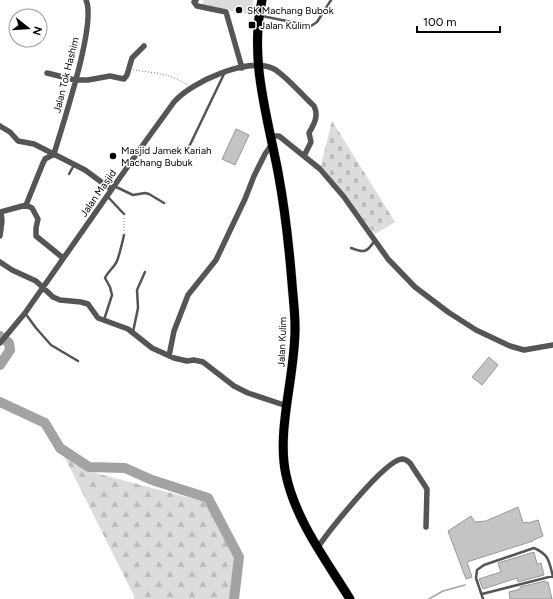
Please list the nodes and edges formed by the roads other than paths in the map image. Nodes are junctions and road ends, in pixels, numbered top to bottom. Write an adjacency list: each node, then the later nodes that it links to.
1 (86, 0): 11 (street, Jalan Tok Hashim)
2 (196, 0): 8 (street)
3 (262, 0): 5 (main road, Jalan Kulim)
4 (331, 0): 5 (lane)
5 (259, 16): 7 (main road, Jalan Kulim)
6 (144, 46): 11 (street)
7 (258, 65): 8 (street, Jalan Masjid); 13 (main road, Jalan Kulim); 16 (street)
8 (242, 68): 9 (street, Jalan Masjid)
9 (226, 71): 14 (lane); 19 (street, Jalan Masjid)
10 (47, 73): 11 (street)
11 (75, 80): 15 (street, Jalan Tok Hashim)
12 (0, 126): 15 (street)
13 (271, 140): 16 (street); 38 (street); 40 (main road, Jalan Kulim)
14 (187, 151)
15 (54, 154): 17 (street); 22 (street)
16 (304, 156): 27 (street)
17 (74, 165): 18 (lane); 19 (street)
18 (69, 174)
19 (112, 188): 20 (street, Jalan Masjid); 21 (lane)
20 (107, 196): 24 (lane); 29 (street, Jalan Masjid)
21 (164, 203)
22 (26, 205): 23 (street); 29 (street)
23 (1, 212): 26 (street)
24 (124, 214)
25 (124, 235): 34 (lane)
26 (0, 236)
27 (375, 240): 28 (lane); 37 (street)
28 (351, 248)
29 (63, 258): 32 (street, Jalan Masjid)
30 (0, 262): 32 (street)
31 (145, 272): 35 (lane)
32 (42, 288): 33 (street, Jalan Masjid); 34 (street)
33 (25, 313): 36 (street, Jalan Masjid); 39 (lane)
34 (104, 321): 35 (street)
35 (132, 332): 38 (street)
36 (0, 343)
37 (553, 345)
38 (169, 356): 40 (street)
39 (78, 361)
40 (287, 406): 42 (main road, Jalan Kulim)
41 (426, 527): 42 (street)
42 (318, 547): 45 (main road, Jalan Kulim)
43 (553, 577): 44 (lane); 44 (lane)
44 (482, 594): 46 (lane)
45 (350, 599)
46 (483, 599)

